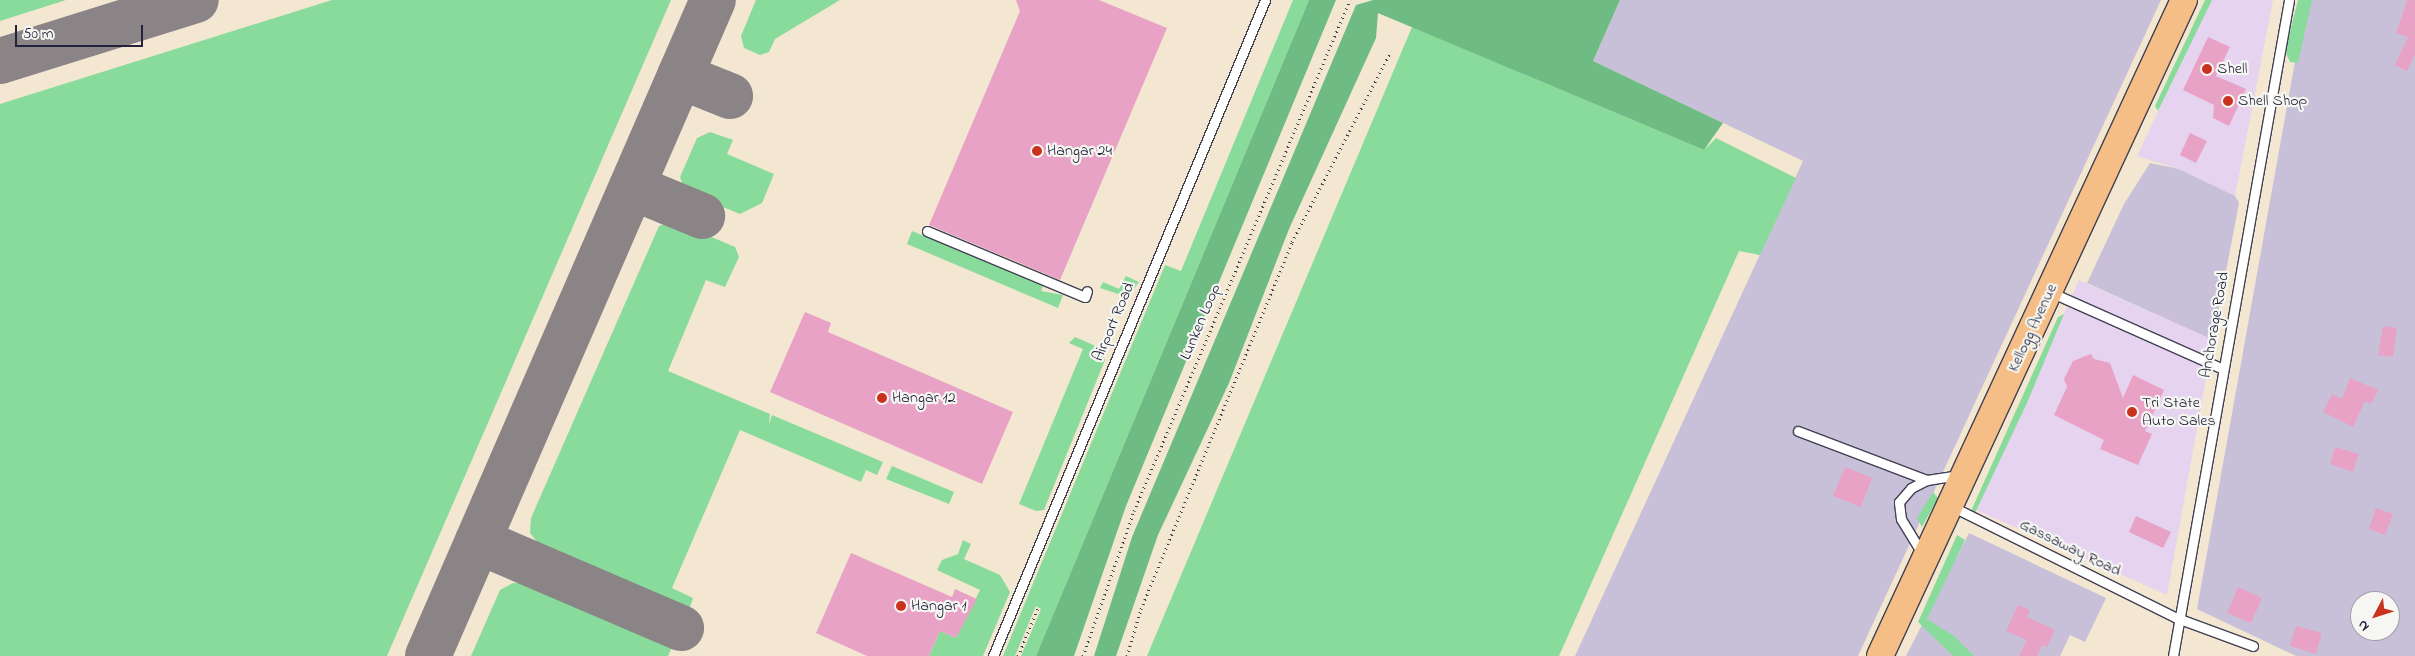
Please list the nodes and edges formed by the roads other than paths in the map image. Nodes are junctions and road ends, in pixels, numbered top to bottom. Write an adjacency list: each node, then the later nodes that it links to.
1 (1265, 0): 15 (lane, Airport Road)
2 (2183, 0): 6 (main road, Kellogg Avenue)
3 (2289, 0): 7 (lane, Anchorage Road)
4 (927, 231): 5 (lane)
5 (1087, 291)
6 (2050, 292): 7 (lane); 9 (main road, Kellogg Avenue)
7 (2223, 369): 13 (lane, Anchorage Road)
8 (1798, 431): 10 (lane)
9 (1965, 474): 10 (lane); 11 (main road, Kellogg Avenue)
10 (1927, 480): 12 (lane)
11 (1950, 506): 12 (main road, Kellogg Avenue); 13 (lane, Gassaway Road)
12 (1926, 559): 16 (main road, Kellogg Avenue)
13 (2177, 618): 14 (lane, Gassaway Road); 17 (lane, Anchorage Road)
14 (2252, 646)
15 (993, 656)
16 (1880, 656)
17 (2172, 656)

